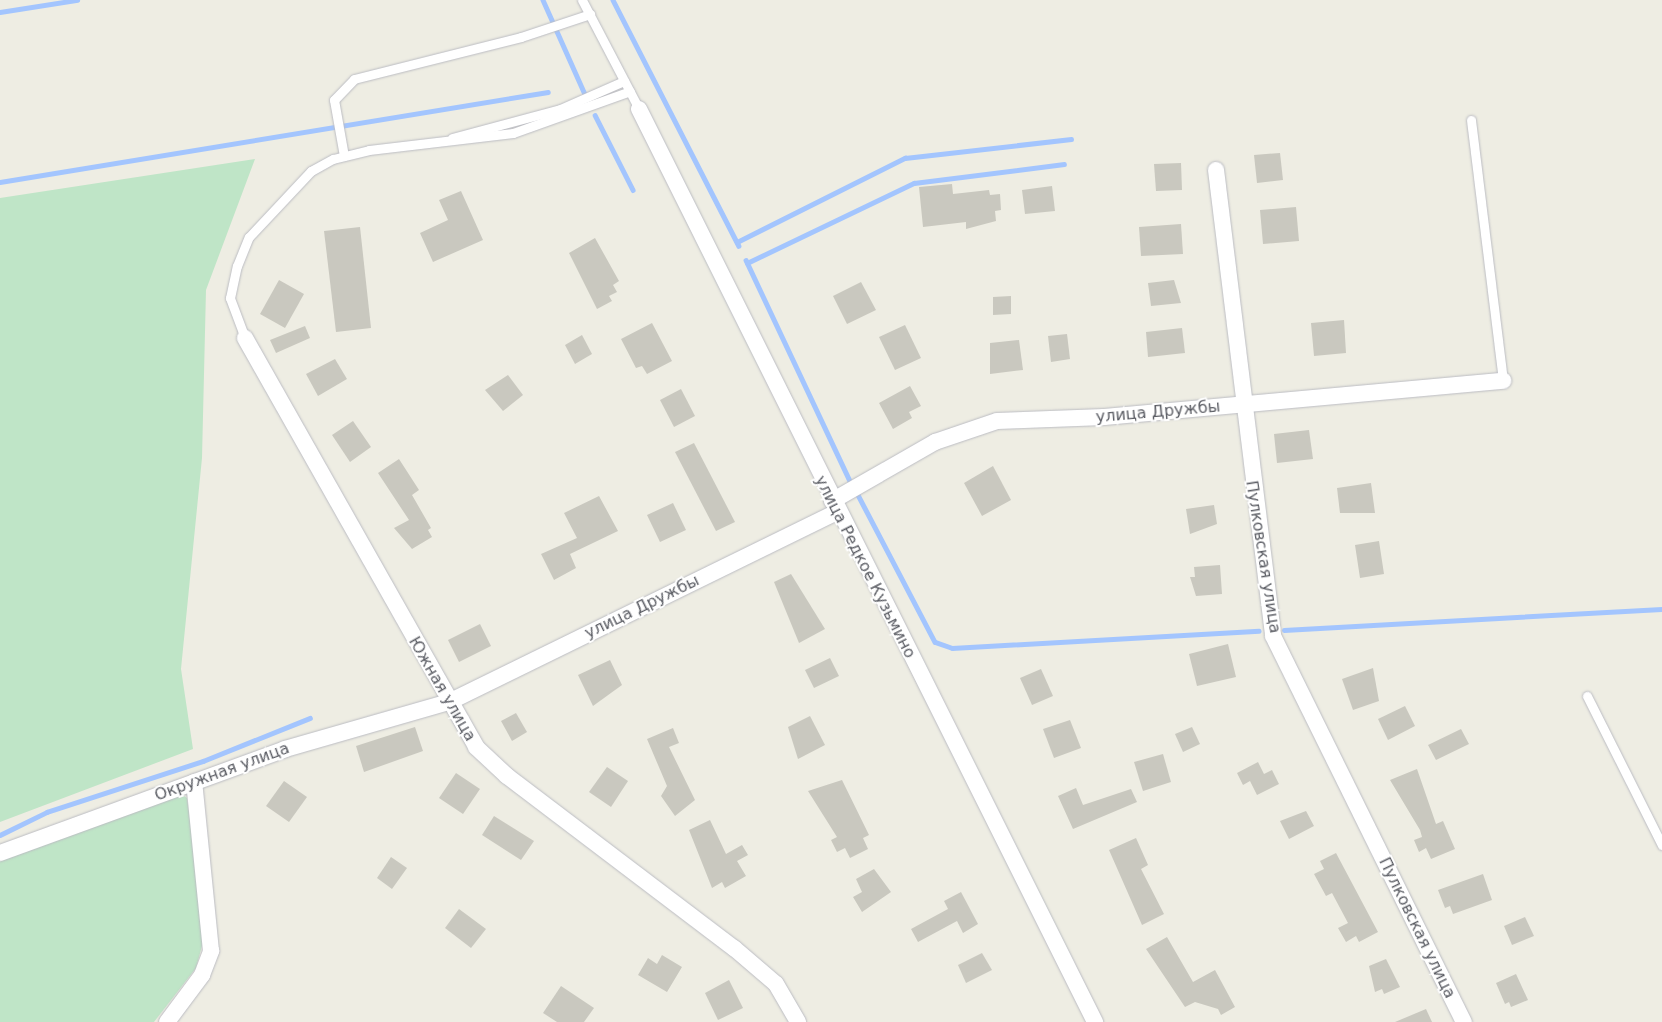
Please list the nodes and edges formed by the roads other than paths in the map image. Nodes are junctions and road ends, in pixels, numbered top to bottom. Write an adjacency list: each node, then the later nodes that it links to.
1 (582, 0): 2 (lane)
2 (590, 14): 3 (lane); 8 (lane)
3 (624, 81): 4 (lane); 7 (lane)
4 (630, 91): 5 (lane); 7 (lane)
5 (639, 109): 13 (street, улица Редкое Кузьмино)
6 (1471, 120): 11 (lane)
7 (447, 140): 8 (lane)
8 (344, 156): 10 (lane)
9 (1216, 170): 12 (street, Пулковская улица)
10 (245, 338): 15 (street, Южная улица)
11 (1502, 381): 12 (street, улица Дружбы)
12 (1241, 404): 13 (street, улица Дружбы); 22 (street, Пулковская улица)
13 (834, 506): 15 (street, улица Дружбы); 21 (street, улица Редкое Кузьмино)
14 (1587, 696): 17 (lane)
15 (448, 702): 16 (street, Окружная улица); 20 (street, Южная улица)
16 (194, 782): 18 (street, Окружная улица); 19 (street)
17 (1662, 845)
18 (0, 854)
19 (167, 1022)
20 (798, 1022)
21 (1095, 1022)
22 (1464, 1022)

